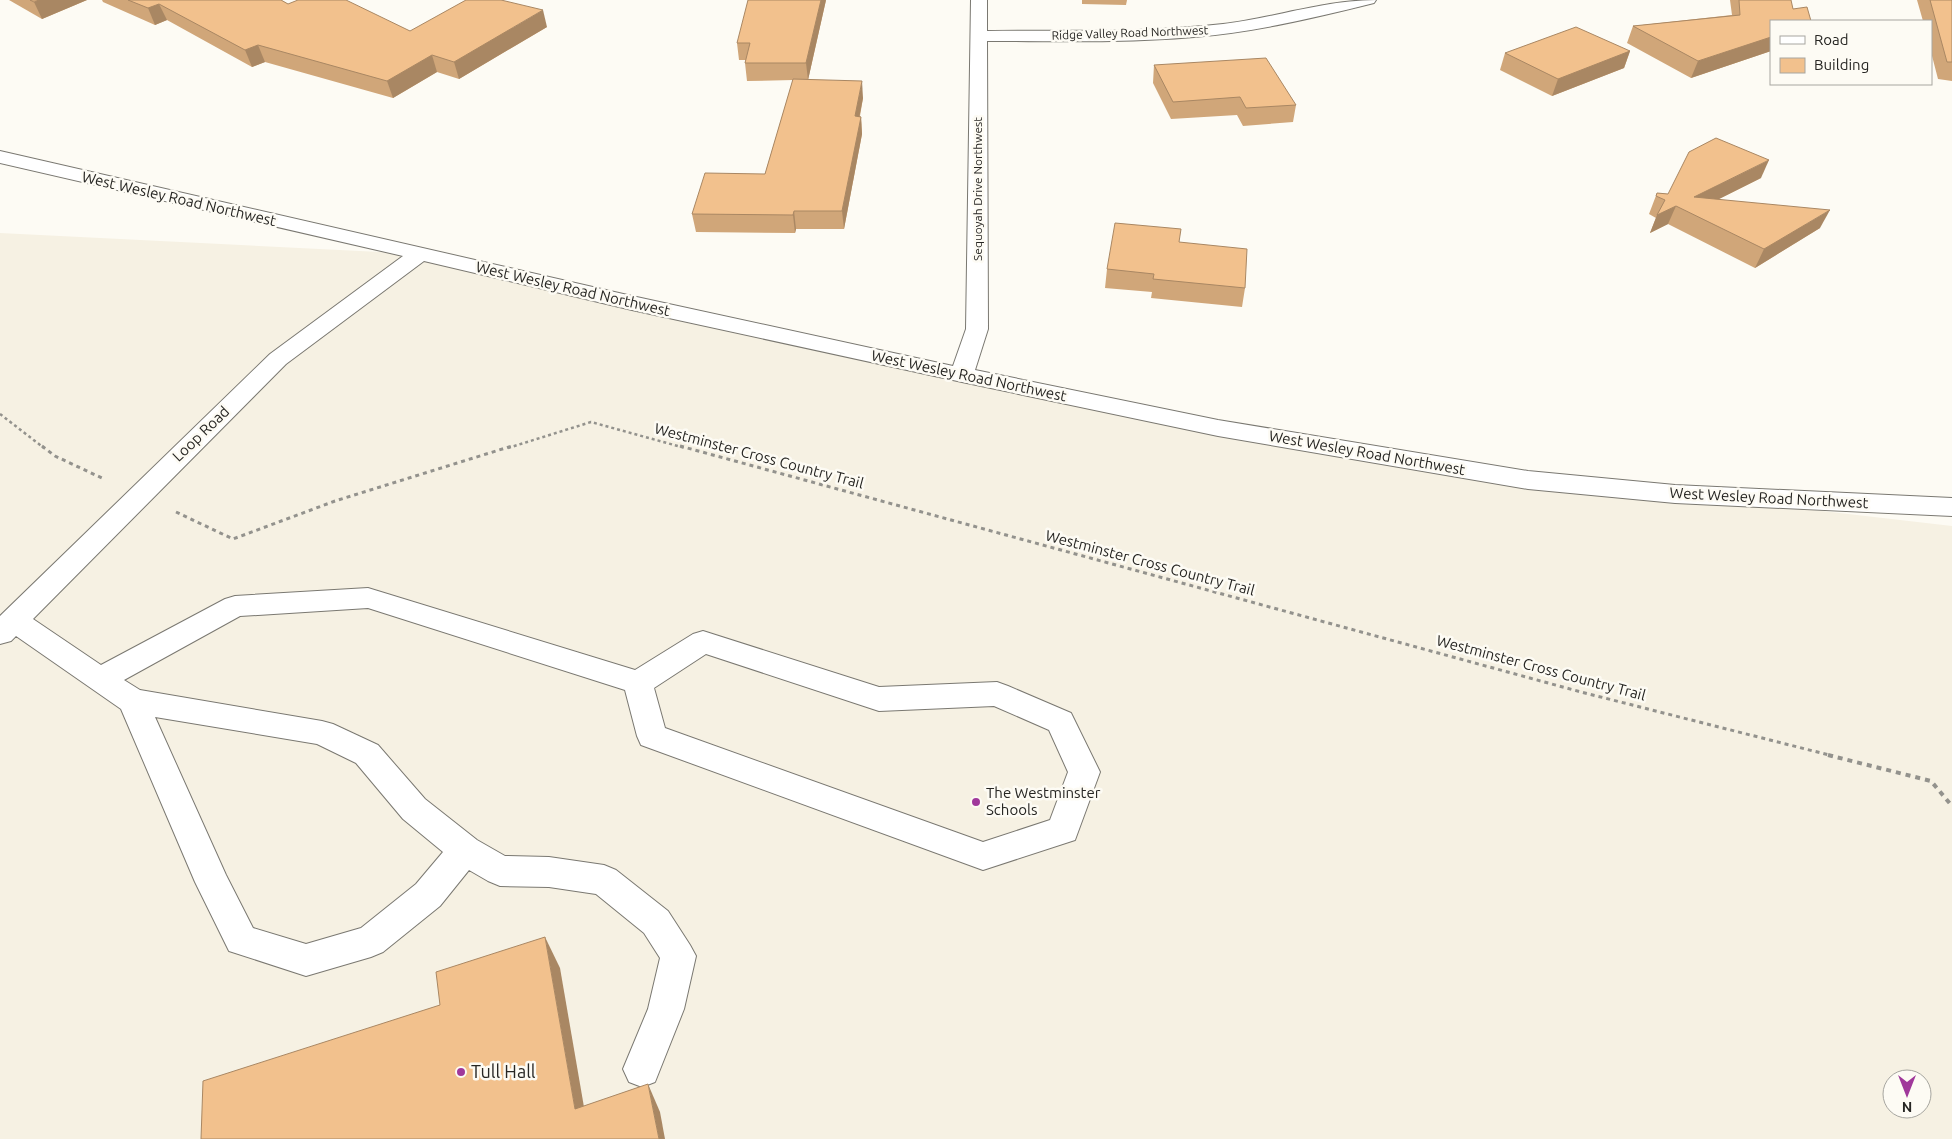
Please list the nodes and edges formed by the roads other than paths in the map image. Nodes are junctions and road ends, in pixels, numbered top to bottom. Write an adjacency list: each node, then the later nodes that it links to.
1 (979, 0): 3 (street, Sequoyah Drive Northwest)
2 (1368, 0): 3 (street, Ridge Valley Road Northwest)
3 (978, 36): 6 (street, Sequoyah Drive Northwest)
4 (0, 157): 5 (street, West Wesley Road Northwest)
5 (420, 254): 6 (street, West Wesley Road Northwest); 8 (street, Loop Road)
6 (962, 375): 7 (street, West Wesley Road Northwest)
7 (1952, 507)
8 (6, 627): 9 (street)
9 (100, 679): 10 (street); 11 (street)
10 (638, 683): 10 (street)
11 (133, 701): 12 (street); 12 (street)
12 (465, 850): 13 (street)
13 (642, 1069)

